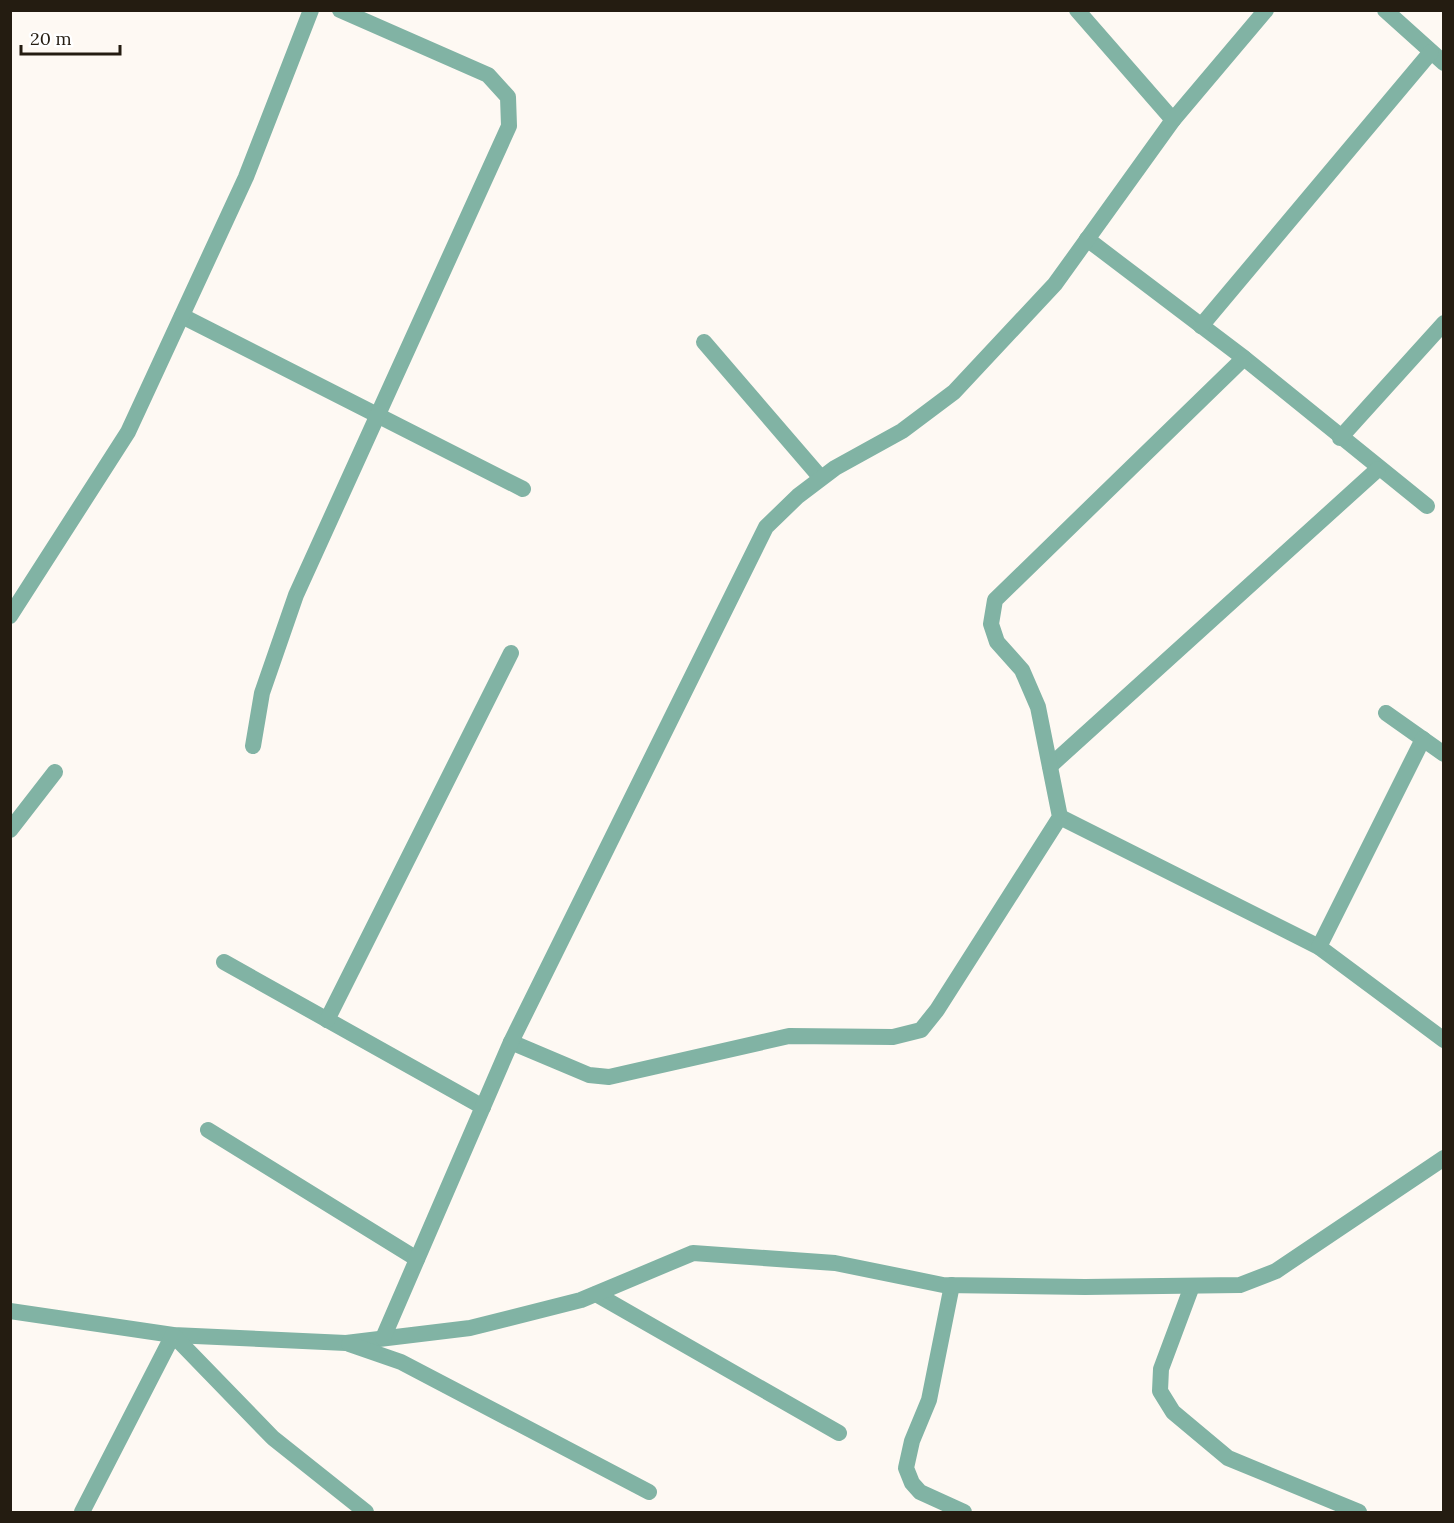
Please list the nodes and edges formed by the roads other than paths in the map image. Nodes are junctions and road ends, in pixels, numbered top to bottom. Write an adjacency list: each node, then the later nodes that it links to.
1 (310, 10): 9 (street)
2 (340, 10): 14 (street)
3 (1077, 10): 7 (street)
4 (1266, 10): 7 (street)
5 (1385, 10): 6 (street)
6 (1437, 58): 11 (street)
7 (1173, 120): 8 (street)
8 (1087, 239): 11 (street); 17 (street)
9 (182, 316): 14 (street); 20 (street)
10 (1443, 322): 15 (street)
11 (1201, 326): 13 (street)
12 (704, 342): 17 (street)
13 (1244, 358): 15 (street); 26 (street)
14 (378, 416): 18 (street); 24 (street)
15 (1340, 438): 16 (street)
16 (1378, 470): 19 (street); 26 (street)
17 (821, 478): 34 (street)
18 (523, 489)
19 (1427, 506)
20 (10, 616)
21 (511, 653): 32 (street)
22 (1386, 713): 23 (street)
23 (1423, 739): 25 (street); 30 (street)
24 (254, 746)
25 (1443, 754)
26 (1050, 766): 28 (street)
27 (55, 772): 29 (street)
28 (1060, 818): 30 (street); 34 (street)
29 (10, 830)
30 (1319, 947): 33 (street)
31 (224, 962): 32 (street)
32 (327, 1020): 35 (street)
33 (1443, 1040)
34 (511, 1042): 35 (street)
35 (483, 1107): 38 (street)
36 (208, 1130): 38 (street)
37 (1443, 1158): 40 (street)
38 (417, 1259): 44 (street)
39 (952, 1285): 40 (street); 41 (street); 50 (street)
40 (1192, 1286): 51 (street)
41 (596, 1294): 44 (street); 46 (street)
42 (10, 1311): 43 (street)
43 (173, 1335): 45 (street); 48 (street); 49 (street)
44 (383, 1338): 45 (street)
45 (345, 1343): 47 (street)
46 (839, 1433)
47 (649, 1492)
48 (82, 1512)
49 (366, 1512)
50 (964, 1512)
51 (1359, 1512)

